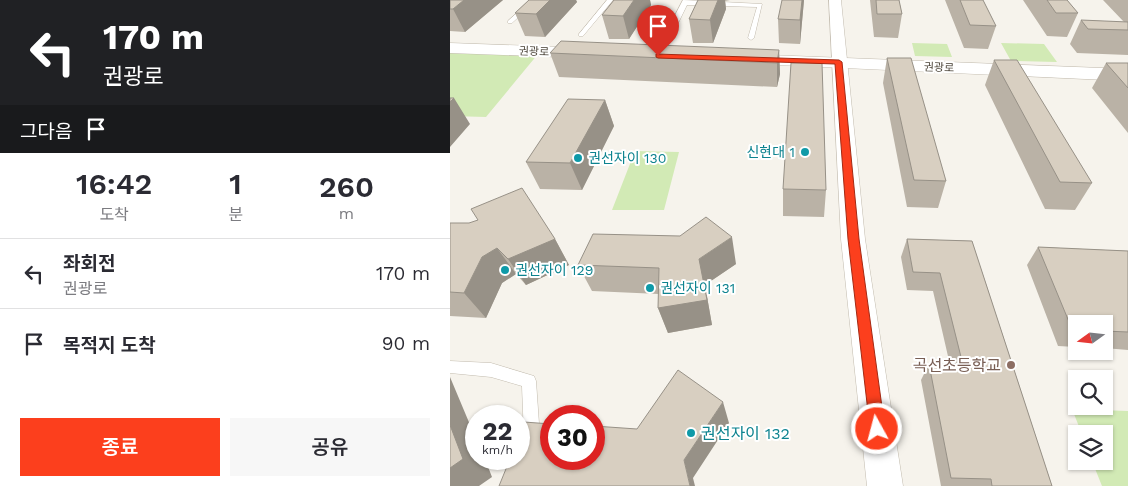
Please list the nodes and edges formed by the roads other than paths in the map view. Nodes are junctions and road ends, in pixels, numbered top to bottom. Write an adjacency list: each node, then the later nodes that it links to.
1 (534, 0): 6 (lane)
2 (610, 0): 7 (lane)
3 (836, 0): 15 (street)
4 (686, 1): 5 (lane); 12 (lane)
5 (760, 2): 8 (lane)
6 (510, 22)
7 (581, 35)
8 (751, 38)
9 (450, 48): 10 (street, 권광로)
10 (608, 54)
11 (638, 55): 12 (street)
12 (658, 56): 13 (street)
13 (678, 56)
14 (727, 58): 15 (street, 권광로)
15 (839, 62): 16 (street, 권광로); 19 (street)
16 (1128, 75)
17 (450, 367): 18 (lane)
18 (530, 456)
19 (884, 486)

